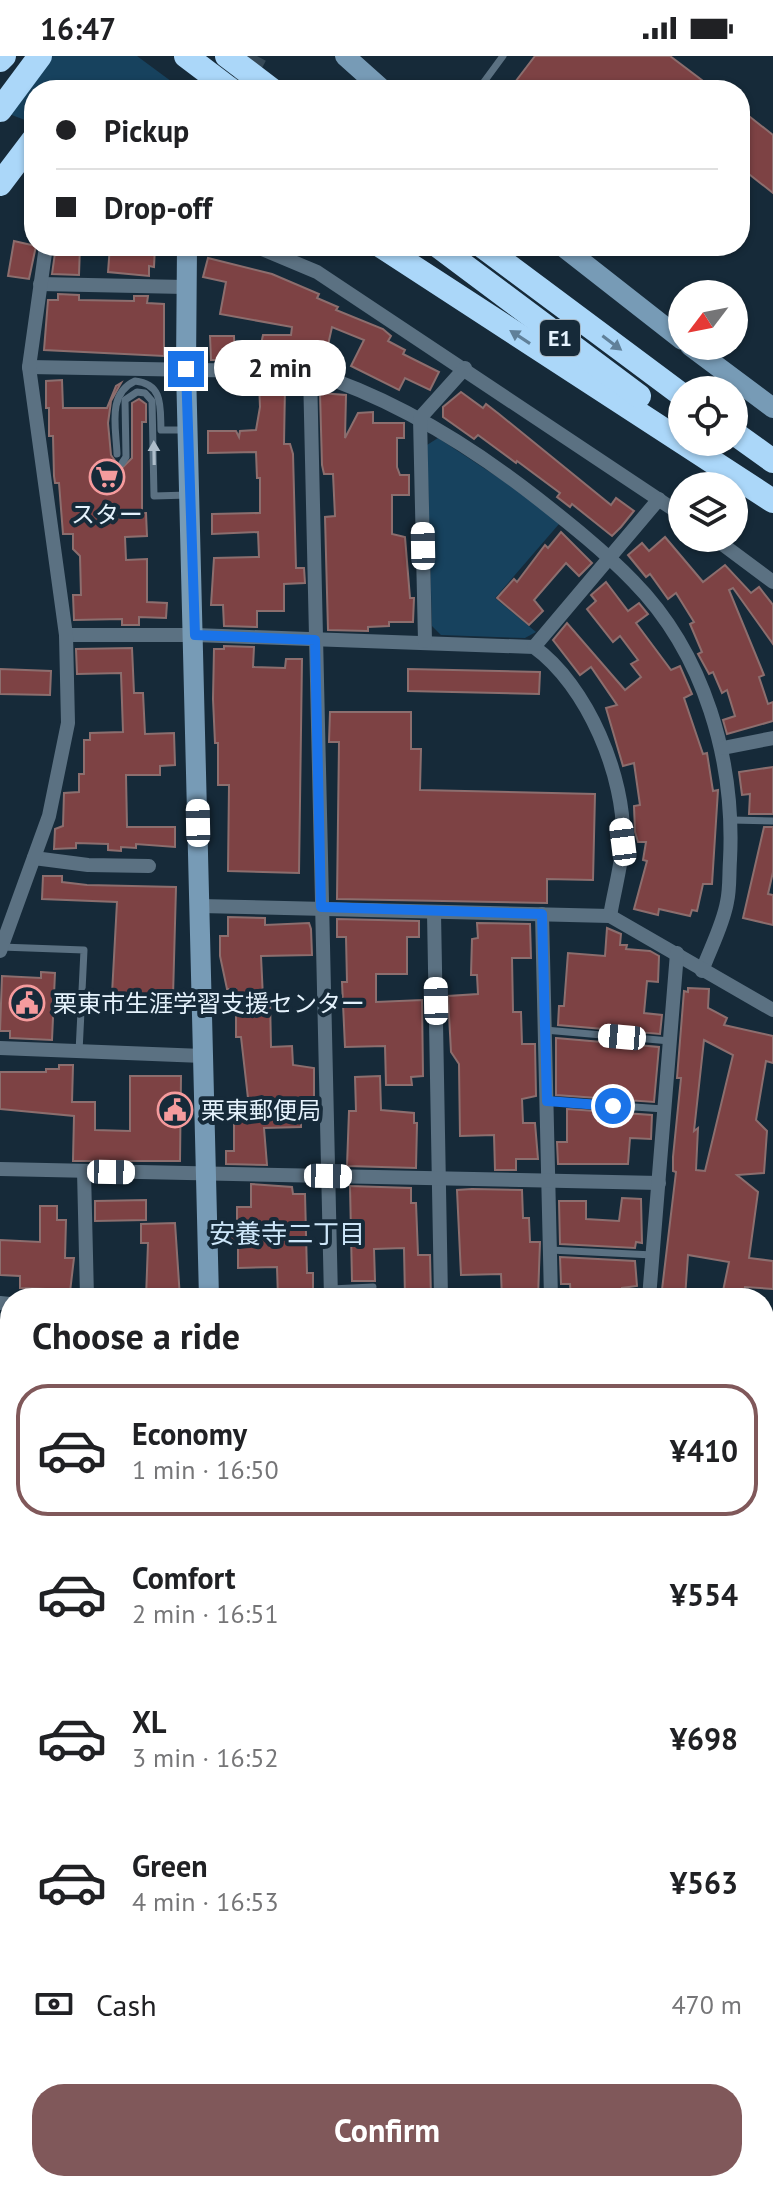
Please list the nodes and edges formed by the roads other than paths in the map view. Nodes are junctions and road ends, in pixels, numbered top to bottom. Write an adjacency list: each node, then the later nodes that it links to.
1 (40, 56): 10 (highway)
2 (186, 56): 6 (highway)
3 (227, 56): 7 (highway)
4 (345, 56): 8 (street)
5 (503, 56): 9 (lane)
6 (218, 80)
7 (259, 80)
8 (372, 80)
9 (485, 80)
10 (0, 110)
11 (24, 152): 12 (highway)
12 (0, 184)
13 (44, 256): 20 (street)
14 (187, 256): 21 (street)
15 (279, 256): 25 (street)
16 (396, 256): 40 (highway, one-way to 16)
17 (451, 256): 31 (highway, E1)
18 (495, 256): 28 (highway, E1, one-way to 28)
19 (575, 256): 22 (street)
20 (40, 284): 21 (street); 24 (street)
21 (185, 287): 26 (street)
22 (668, 329)
23 (709, 360): 29 (street)
24 (29, 367): 26 (street); 45 (street)
25 (465, 368): 30 (street); 39 (street)
26 (186, 369): 27 (street); 32 (street)
27 (310, 372): 30 (street); 47 (street)
28 (668, 385)
29 (773, 408)
30 (420, 418): 43 (street); 48 (street)
31 (668, 418)
32 (188, 430): 34 (lane); 38 (street)
33 (748, 443): 36 (highway)
34 (117, 454)
35 (717, 456): 40 (highway)
36 (773, 461)
37 (122, 463): 38 (lane, one-way to 37)
38 (190, 495): 46 (street)
39 (659, 499): 41 (street); 43 (street)
40 (773, 500)
41 (668, 505)
42 (733, 552): 44 (street)
43 (607, 558): 49 (street); 51 (street)
44 (773, 582)
45 (66, 635): 46 (street); 54 (street)
46 (195, 635): 47 (street); 56 (street)
47 (315, 640): 48 (street); 57 (street)
48 (425, 641): 49 (street)
49 (534, 647): 60 (street)
50 (773, 738): 51 (street)
51 (723, 748): 52 (street)
52 (732, 820): 53 (lane); 63 (street)
53 (773, 821)
54 (34, 858): 55 (street); 61 (street)
55 (149, 866)
56 (200, 906): 57 (street); 69 (street)
57 (321, 907): 58 (street); 75 (street)
58 (434, 913): 59 (street); 76 (street)
59 (542, 914): 60 (street); 65 (street)
60 (610, 916): 62 (street)
61 (1, 949): 68 (lane)
62 (677, 953): 63 (street); 66 (street)
63 (702, 971): 64 (street)
64 (773, 1010)
65 (545, 1030): 66 (lane); 70 (street)
66 (670, 1041): 71 (street)
67 (0, 1048): 68 (street)
68 (79, 1052): 69 (street)
69 (203, 1056): 74 (street)
70 (547, 1101): 71 (lane); 77 (street)
71 (665, 1109): 78 (street)
72 (0, 1169): 73 (street)
73 (84, 1171): 74 (street); 82 (street)
74 (206, 1174): 75 (street); 83 (street)
75 (328, 1176): 76 (street); 84 (street)
76 (438, 1179): 77 (street); 86 (street)
77 (548, 1182): 78 (street); 79 (street)
78 (659, 1183): 80 (street)
79 (550, 1250): 80 (lane); 87 (street)
80 (653, 1255): 88 (street)
81 (373, 1287): 85 (lane)
82 (87, 1288)
83 (209, 1288)
84 (331, 1288)
85 (366, 1288)
86 (441, 1288)
87 (551, 1288)
88 (650, 1288)

